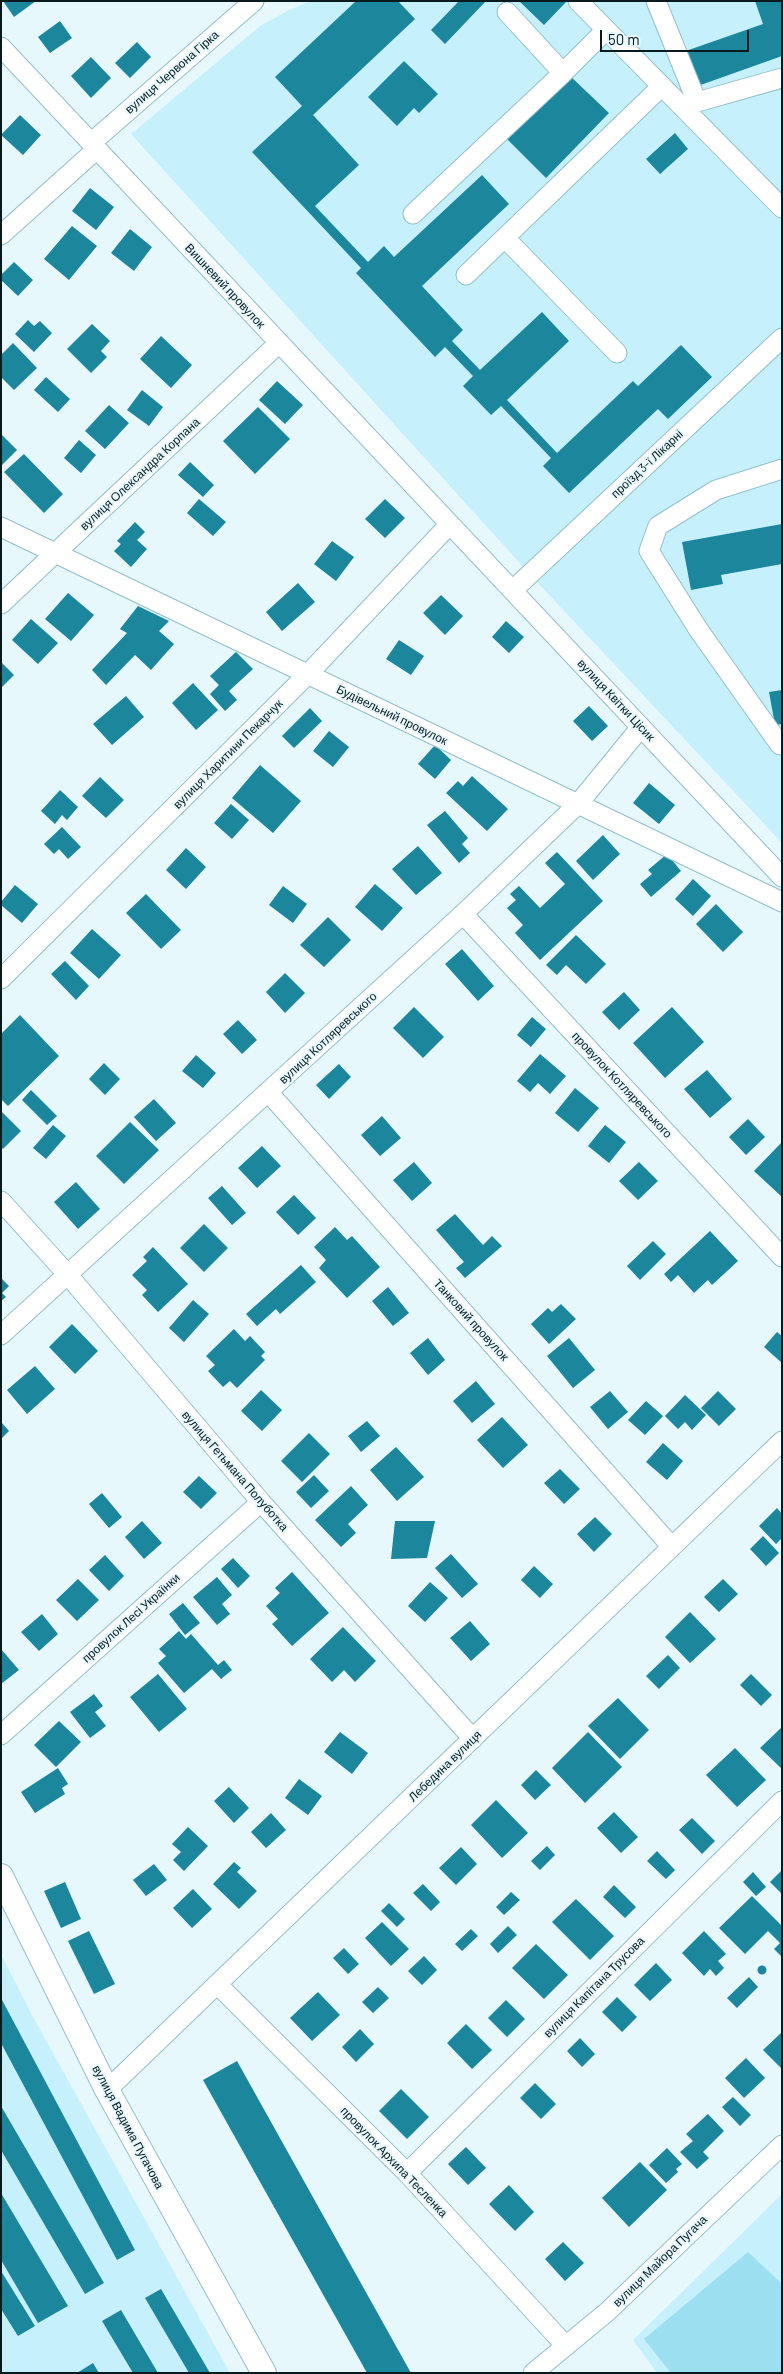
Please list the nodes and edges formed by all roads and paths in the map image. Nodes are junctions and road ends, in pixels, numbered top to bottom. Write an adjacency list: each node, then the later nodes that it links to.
1 (254, 1): 10 (street, вулиця Червона Гірка)
2 (578, 1): 5 (street)
3 (656, 1): 8 (street)
4 (507, 12): 7 (street)
5 (606, 30): 7 (street); 9 (street)
6 (1, 47): 10 (street, Вишневий провулок)
7 (563, 73): 12 (street)
8 (782, 78)
9 (662, 86): 11 (street); 14 (street)
10 (94, 146): 13 (street, вулиця Червона Гірка); 17 (street, Вишневий провулок)
11 (782, 208)
12 (413, 214)
13 (1, 235)
14 (505, 238): 15 (street); 18 (street)
15 (466, 275)
16 (782, 338): 23 (street, проїзд 3-ї Лікарні)
17 (279, 343): 20 (street, Вишневий провулок); 22 (street, вулиця Олександра Корпана)
18 (617, 353)
19 (782, 469): 27 (street)
20 (450, 524): 23 (street, вулиця Квітки Цісик); 25 (street, вулиця Харитини Пекарчук)
21 (1, 527): 22 (street, Будівельний провулок)
22 (56, 554): 24 (street, вулиця Олександра Корпана); 25 (street, Будівельний провулок)
23 (513, 590): 26 (street, вулиця Квітки Цісик)
24 (1, 604)
25 (308, 674): 28 (street, Будівельний провулок); 32 (street, вулиця Харитини Пекарчук)
26 (640, 727): 28 (street, вулиця Котляревського); 29 (street, вулиця Квітки Цісик)
27 (780, 745)
28 (578, 804): 30 (street, Будівельний провулок); 31 (street, вулиця Котляревського)
29 (782, 877)
30 (782, 902)
31 (463, 914): 33 (street, вулиця Котляревського); 35 (street, провулок Котляревського)
32 (1, 979)
33 (269, 1093): 36 (street, вулиця Котляревського); 40 (street, Танковий провулок)
34 (1, 1201): 36 (street, вулиця Гетьмана Полуботка)
35 (782, 1257)
36 (68, 1275): 37 (street, вулиця Котляревського); 39 (street, вулиця Гетьмана Полуботка)
37 (1, 1335)
38 (782, 1441): 40 (street, Лебедина вулиця)
39 (261, 1502): 41 (street, провулок Лесі Українки); 42 (street, вулиця Гетьмана Полуботка)
40 (672, 1547): 42 (street, Лебедина вулиця)
41 (1, 1735)
42 (473, 1739): 45 (street, Лебедина вулиця)
43 (782, 1801): 48 (street, вулиця Капітана Трусова)
44 (1, 1876): 46 (main road, вулиця Вадима Пугачова)
45 (218, 1984): 46 (street, Лебедина вулиця); 48 (street, провулок Архипа Тесленка)
46 (107, 2090): 50 (main road, вулиця Вадима Пугачова)
47 (782, 2145): 49 (street, вулиця Майора Пугача)
48 (407, 2173): 49 (street, провулок Архипа Тесленка)
49 (565, 2345): 51 (street, вулиця Майора Пугача)
50 (264, 2373)
51 (533, 2373)

